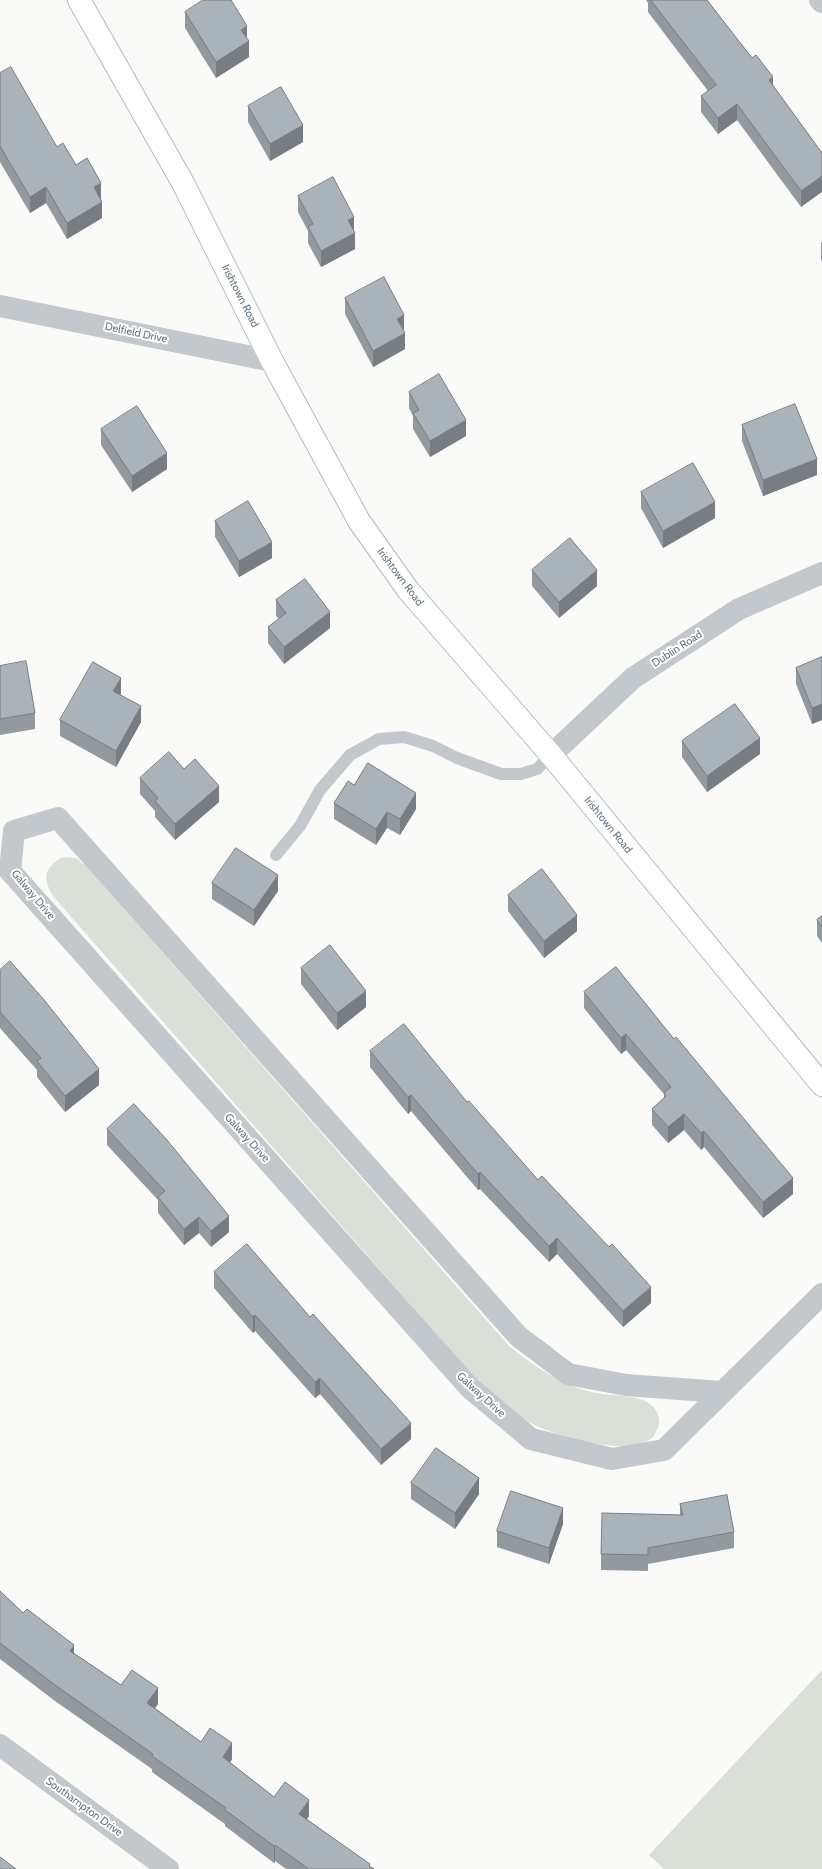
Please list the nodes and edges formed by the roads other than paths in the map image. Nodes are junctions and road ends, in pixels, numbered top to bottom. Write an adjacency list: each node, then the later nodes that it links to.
1 (79, 0): 3 (street, Irishtown Road)
2 (0, 306): 3 (street, Delfield Drive)
3 (272, 361): 5 (street, Irishtown Road)
4 (822, 574): 5 (street, Dublin Road)
5 (551, 755): 6 (lane); 7 (street, Irishtown Road)
6 (276, 855)
7 (822, 1085)
8 (822, 1294): 9 (street, Galway Drive)
9 (721, 1392): 9 (street, Galway Drive)
10 (0, 1745): 11 (street, Southampton Drive)
11 (168, 1869)

